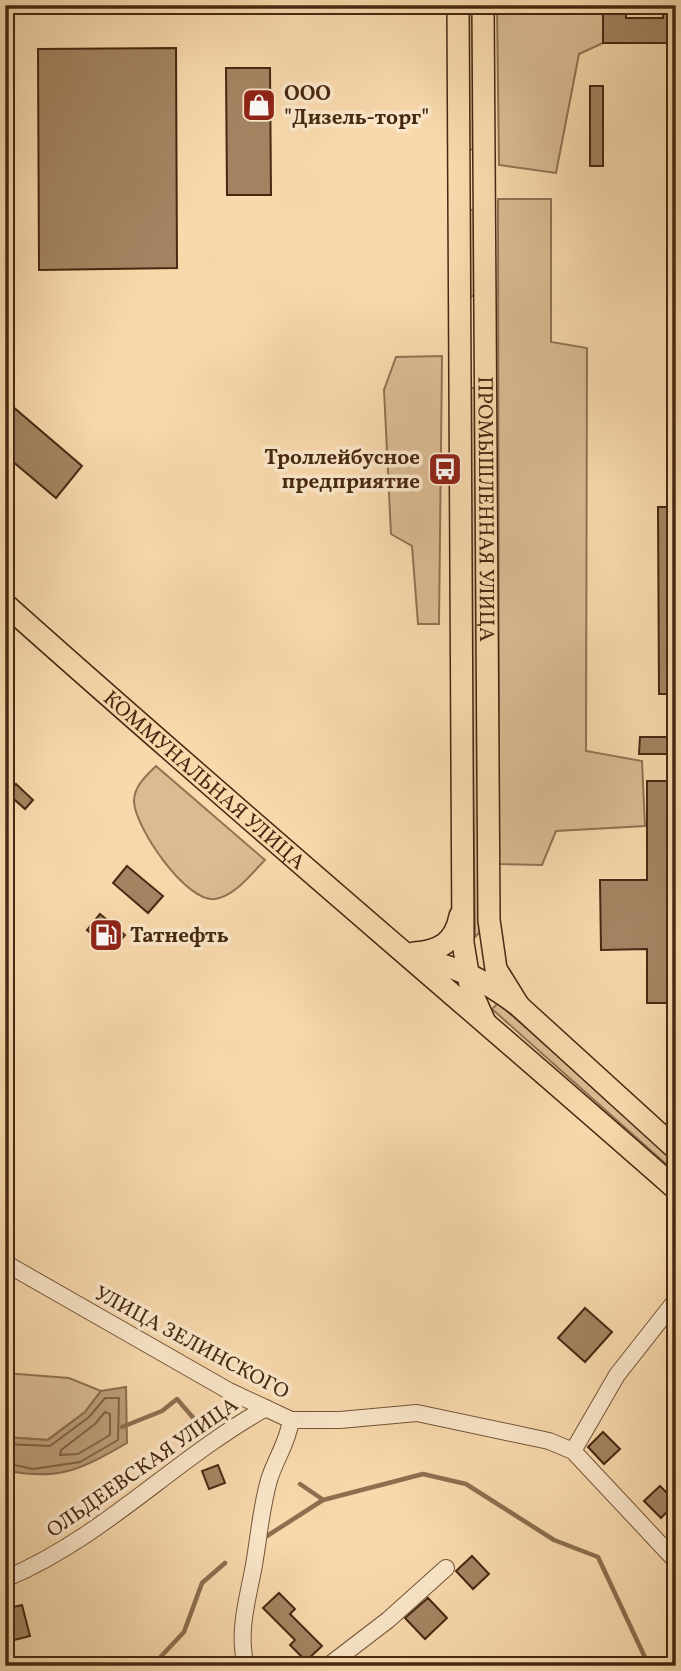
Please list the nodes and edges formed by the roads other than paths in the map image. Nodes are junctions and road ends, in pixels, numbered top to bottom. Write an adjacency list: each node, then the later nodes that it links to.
1 (458, 5): 3 (main road, ПРОМЫШЛЕННАЯ УЛИЦА)
2 (483, 5): 4 (main road, ПРОМЫШЛЕННАЯ УЛИЦА)
3 (459, 182): 4 (main road); 6 (main road, ПРОМЫШЛЕННАЯ УЛИЦА)
4 (484, 182): 5 (main road, ПРОМЫШЛЕННАЯ УЛИЦА)
5 (485, 338): 6 (main road); 9 (main road, ПРОМЫШЛЕННАЯ УЛИЦА)
6 (460, 339): 8 (main road, ПРОМЫШЛЕННАЯ УЛИЦА)
7 (5, 604): 10 (main road, КОММУНАЛЬНАЯ УЛИЦА)
8 (462, 904): 10 (main road, ПРОМЫШЛЕННАЯ УЛИЦА); 11 (main road, ПРОМЫШЛЕННАЯ УЛИЦА)
9 (492, 953): 11 (main road); 12 (main road, ПРОМЫШЛЕННАЯ УЛИЦА)
10 (405, 954): 11 (main road, ПРОМЫШЛЕННАЯ УЛИЦА); 13 (main road, ПРОМЫШЛЕННАЯ УЛИЦА)
11 (466, 971): 12 (main road, ПРОМЫШЛЕННАЯ УЛИЦА); 13 (main road, ПРОМЫШЛЕННАЯ УЛИЦА)
12 (519, 1006): 14 (main road, ПРОМЫШЛЕННАЯ УЛИЦА)
13 (484, 1020): 15 (main road, ПРОМЫШЛЕННАЯ УЛИЦА)
14 (676, 1149)
15 (676, 1189)
16 (5, 1263): 18 (street, УЛИЦА ЗЕЛИНСКОГО)
17 (676, 1300): 20 (street)
18 (266, 1408): 19 (street, УЛИЦА ЗЕЛИНСКОГО); 23 (street, ОЛЬДЕЕВСКАЯ УЛИЦА)
19 (290, 1419): 20 (street, УЛИЦА ЗЕЛИНСКОГО); 24 (street)
20 (573, 1451): 21 (street)
21 (676, 1561)
22 (446, 1568): 25 (street)
23 (5, 1579)
24 (246, 1666)
25 (328, 1666)

